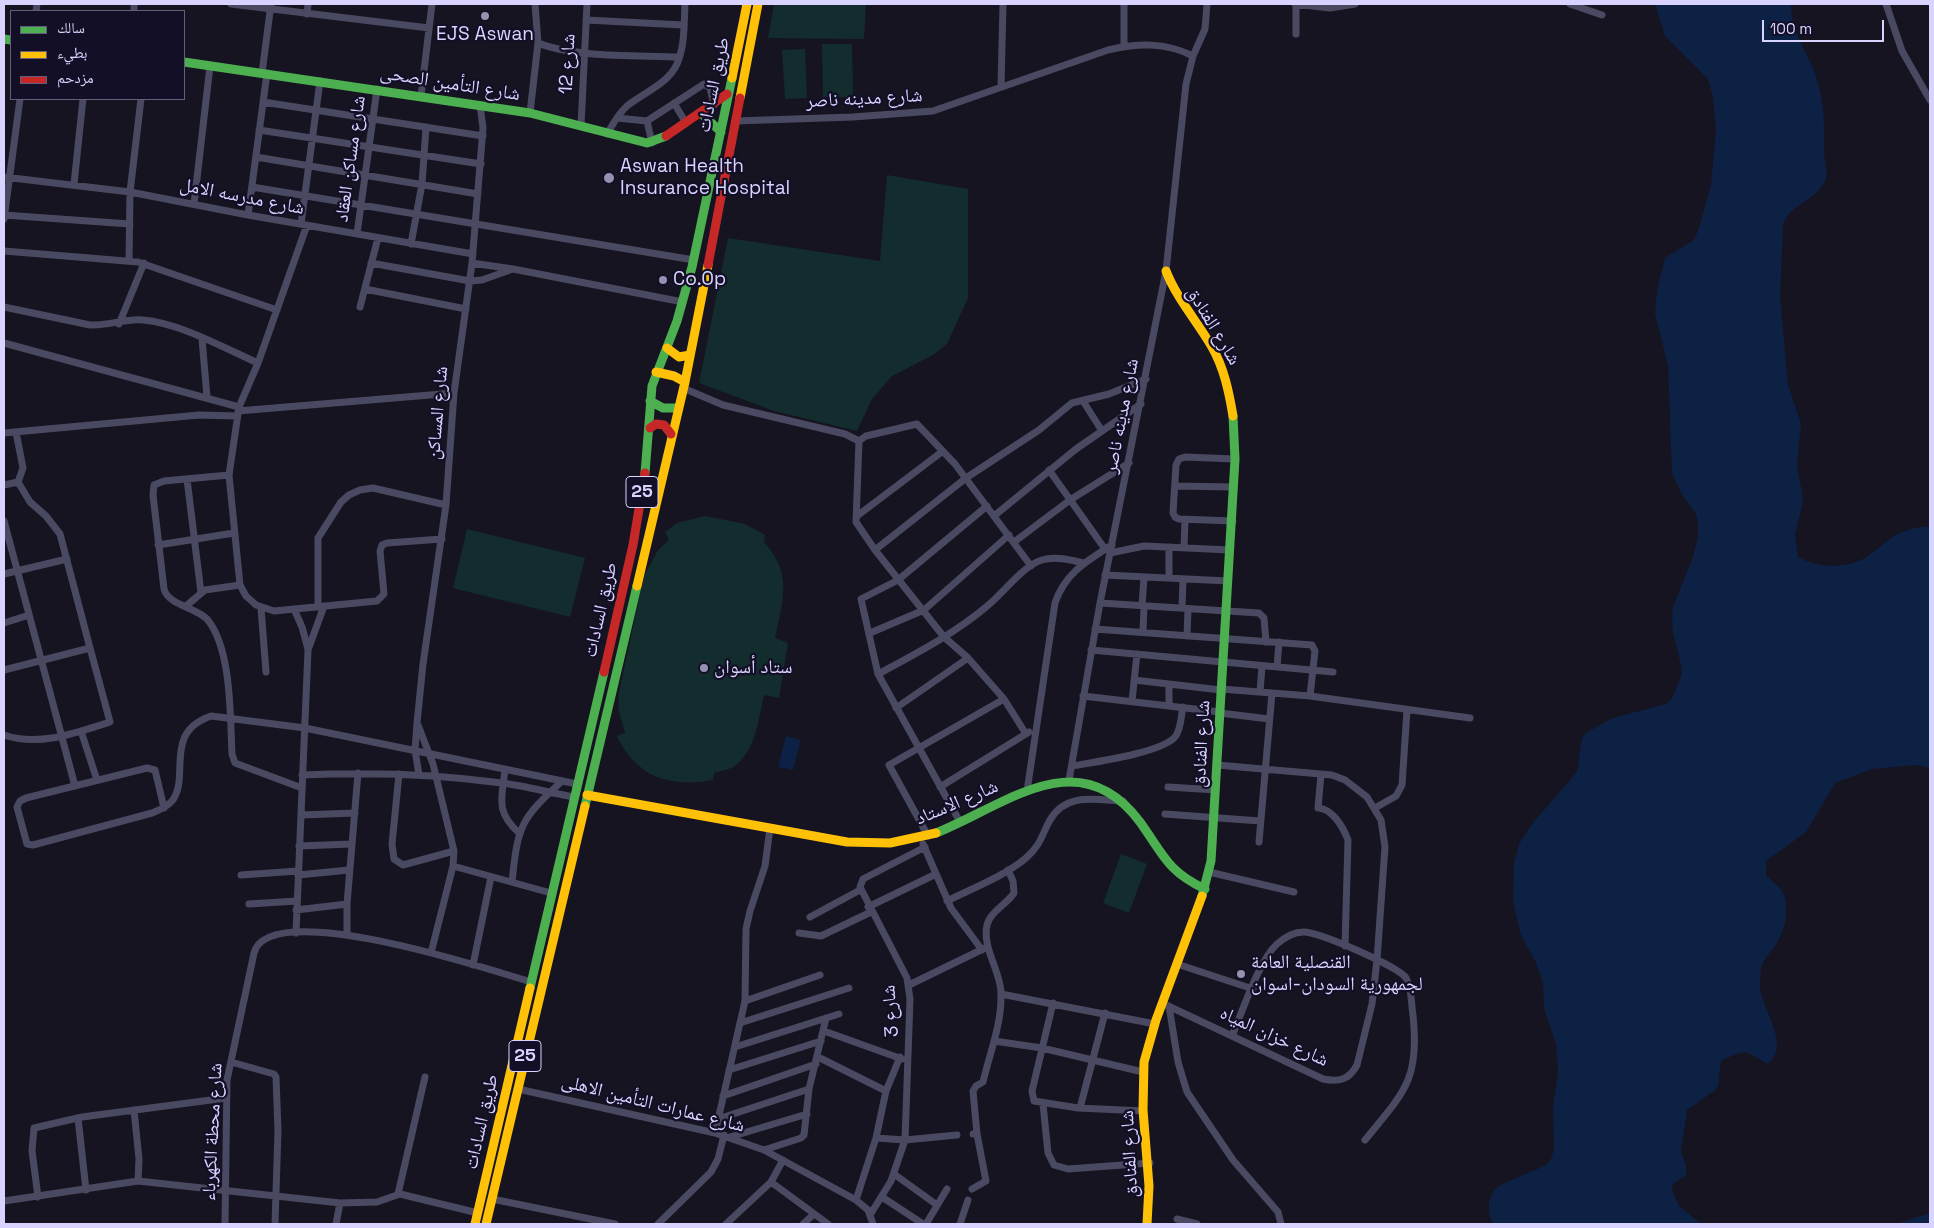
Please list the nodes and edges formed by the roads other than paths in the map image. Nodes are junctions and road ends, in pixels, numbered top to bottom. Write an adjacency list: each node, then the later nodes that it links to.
1 (231, 4): 16 (street)
2 (308, 4): 17 (street)
3 (432, 4): 21 (street)
4 (535, 4): 23 (street)
5 (586, 4): 19 (street, شارع 12)
6 (686, 4): 20 (street)
7 (747, 4): 34 (main road, طريق السادات / 25)
8 (758, 4): 50 (main road, طريق السادات / 25)
9 (1003, 4): 32 (street)
10 (1124, 4): 24 (street)
11 (1206, 4): 26 (street, شارع مدينه ناصر)
12 (1296, 4): 13 (street); 22 (street)
13 (1355, 4)
14 (1570, 4): 18 (street)
15 (1886, 4): 39 (street)
16 (270, 6): 17 (street); 30 (street)
17 (307, 14): 21 (street)
18 (1602, 15)
19 (586, 20): 20 (street); 25 (street, شارع 12)
20 (683, 25): 27 (street)
21 (429, 28): 35 (street)
22 (1296, 34)
23 (538, 43): 25 (street); 45 (street)
24 (1124, 46): 26 (street, شارع مدينه ناصر); 32 (street, شارع مدينه ناصر)
25 (585, 52): 27 (street); 52 (street, شارع 12)
26 (1193, 56): 93 (street, شارع مدينه ناصر)
27 (679, 57): 47 (street)
28 (185, 62): 29 (main road, شارع التأمين الصحى)
29 (210, 66): 30 (main road, شارع التأمين الصحى); 73 (street)
30 (265, 73): 31 (main road, شارع التأمين الصحى); 40 (street)
31 (320, 81): 33 (main road, شارع التأمين الصحى); 44 (street)
32 (1001, 86): 50 (street, شارع مدينه ناصر)
33 (377, 88): 35 (main road, شارع التأمين الصحى); 48 (street, شارع مساكن العقاد)
34 (727, 94): 43 (main road); 55 (main road, طريق السادات / 25)
35 (421, 96): 42 (main road, شارع التأمين الصحى)
36 (20, 100): 66 (street)
37 (83, 100): 67 (street)
38 (141, 100): 70 (street)
39 (1930, 100)
40 (263, 102): 44 (street); 54 (street)
41 (674, 103): 43 (street); 49 (street); 51 (street)
42 (480, 105): 45 (main road, شارع التأمين الصحى); 57 (street, شارع المساكن)
43 (714, 105): 46 (main road)
44 (316, 110): 48 (street); 58 (street)
45 (530, 113): 52 (main road, شارع التأمين الصحى)
46 (701, 113): 51 (main road); 55 (main road)
47 (617, 118): 49 (street); 56 (street)
48 (373, 119): 53 (street); 60 (street, شارع مساكن العقاد)
49 (647, 121): 59 (street)
50 (735, 121): 105 (main road, طريق السادات / 25)
51 (686, 123): 59 (main road)
52 (581, 126): 56 (main road, شارع التأمين الصحى)
53 (426, 127): 57 (street); 61 (street)
54 (259, 130): 58 (street); 62 (street)
55 (721, 132): 87 (main road, طريق السادات / 25)
56 (607, 134): 59 (main road, شارع التأمين الصحى)
57 (483, 136): 63 (street, شارع المساكن)
58 (312, 138): 60 (street); 64 (street)
59 (652, 142)
60 (369, 147): 61 (street); 65 (street, شارع مساكن العقاد)
61 (424, 155): 63 (street); 68 (street)
62 (256, 157): 64 (street); 69 (street)
63 (481, 164): 71 (street, شارع المساكن)
64 (309, 166): 65 (street); 72 (street)
65 (365, 175): 68 (street); 74 (street, شارع مساكن العقاد)
66 (6, 177): 67 (street, شارع مدرسه الامل); 76 (street)
67 (74, 184): 70 (street, شارع مدرسه الامل)
68 (422, 184): 71 (street); 75 (street)
69 (252, 187): 72 (street); 77 (street)
70 (130, 192): 73 (street, شارع مدرسه الامل); 79 (street)
71 (478, 194): 80 (street, شارع المساكن)
72 (305, 195): 74 (street); 81 (street)
73 (194, 204): 77 (street, شارع مدرسه الامل)
74 (361, 205): 75 (street); 82 (street, شارع مساكن العقاد)
75 (416, 214): 80 (street); 84 (street)
76 (4, 215): 78 (street); 79 (street)
77 (248, 215): 81 (street, شارع مدرسه الامل)
78 (4, 219)
79 (130, 224): 88 (street)
80 (476, 224): 86 (street, شارع المساكن); 87 (street)
81 (304, 225): 82 (street, شارع مدرسه الامل); 100 (street)
82 (357, 234): 83 (street, شارع مدرسه الامل)
83 (378, 238): 84 (street, شارع مدرسه الامل); 90 (street)
84 (411, 244): 86 (street, شارع مدرسه الامل)
85 (4, 251): 88 (street)
86 (473, 254): 91 (street, شارع المساكن)
87 (694, 260): 96 (main road, طريق السادات / 25)
88 (129, 261): 89 (street)
89 (144, 263): 100 (street); 101 (street)
90 (371, 263): 94 (street); 95 (street)
91 (472, 263): 92 (street); 94 (street, شارع المساكن)
92 (513, 269): 94 (street); 96 (street)
93 (1166, 271): 108 (street, شارع مدينه ناصر); 124 (main road, شارع الفنادق)
94 (470, 281): 99 (street, شارع المساكن)
95 (365, 290): 98 (street); 99 (street)
96 (683, 302): 104 (main road, طريق السادات / 25)
97 (4, 307): 101 (street)
98 (360, 307)
99 (466, 309): 110 (street, شارع المساكن)
100 (277, 310): 106 (street)
101 (119, 324): 102 (street)
102 (202, 339): 106 (street); 111 (street)
103 (4, 343): 111 (street)
104 (667, 348): 105 (main road); 107 (main road, طريق السادات / 25)
105 (690, 355): 109 (main road, طريق السادات / 25)
106 (258, 363): 116 (street)
107 (656, 372): 109 (main road); 112 (main road, طريق السادات / 25)
108 (1146, 380): 113 (street); 114 (street, شارع مدينه ناصر)
109 (684, 385): 115 (main road, طريق السادات / 25); 122 (street)
110 (454, 393): 116 (street); 135 (street, شارع المساكن)
111 (207, 397): 116 (street)
112 (650, 401): 115 (main road); 117 (main road, طريق السادات / 25)
113 (1083, 401): 118 (street); 129 (street)
114 (1141, 404): 118 (street); 125 (street, شارع مدينه ناصر)
115 (678, 408): 121 (main road, طريق السادات / 25)
116 (238, 411): 119 (street); 127 (street)
117 (650, 428): 121 (main road); 240 (main road, طريق السادات / 25)
118 (1102, 431): 126 (street)
119 (16, 432): 120 (street); 130 (street)
120 (4, 433)
121 (672, 434): 248 (main road, طريق السادات / 25)
122 (859, 441): 123 (street); 137 (street)
123 (944, 451): 129 (street); 137 (street)
124 (1235, 459): 132 (street); 133 (main road, شارع الفنادق)
125 (1129, 462): 134 (street); 152 (street, شارع مدينه ناصر)
126 (1049, 470): 134 (street); 138 (street)
127 (229, 475): 128 (street); 142 (street)
128 (187, 478): 144 (street); 147 (street)
129 (966, 478): 136 (street); 150 (street)
130 (18, 482): 131 (street); 153 (street)
131 (4, 485)
132 (1175, 486): 133 (street); 139 (street)
133 (1234, 487): 141 (main road, شارع الفنادق)
134 (1070, 500): 146 (street); 152 (street)
135 (446, 506): 145 (street, شارع المساكن); 169 (street)
136 (987, 506): 138 (street); 162 (street)
137 (856, 516): 150 (street)
138 (994, 516): 143 (street)
139 (1184, 520): 141 (street); 149 (street)
140 (4, 521): 156 (street)
141 (1233, 521): 151 (main road, شارع الفنادق)
142 (234, 532): 144 (street); 164 (street)
143 (1009, 535): 146 (street); 173 (street)
144 (194, 539): 147 (street); 165 (street)
145 (442, 539): 169 (street); 216 (street, شارع المساكن)
146 (1014, 542): 155 (street)
147 (158, 545): 167 (street)
148 (1169, 548): 149 (street); 152 (street); 160 (street)
149 (1184, 548): 151 (street)
150 (875, 550): 162 (street)
151 (1230, 550): 163 (main road, شارع الفنادق)
152 (1108, 551): 154 (street); 158 (street)
153 (67, 559): 156 (street); 185 (street)
154 (1084, 563): 155 (street); 218 (street)
155 (1031, 566): 181 (street)
156 (18, 571): 157 (street); 175 (street)
157 (4, 574)
158 (1105, 575): 159 (street); 166 (street)
159 (1144, 577): 160 (street); 168 (street)
160 (1169, 578): 161 (street)
161 (1183, 579): 163 (street); 171 (street)
162 (898, 580): 173 (street); 179 (street)
163 (1228, 581): 174 (main road, شارع الفنادق)
164 (240, 585): 165 (street); 170 (street)
165 (201, 593): 167 (street)
166 (1100, 603): 168 (street); 177 (street)
167 (186, 606): 213 (street)
168 (1143, 606): 171 (street); 178 (street)
169 (321, 607): 172 (street); 186 (street)
170 (262, 608): 172 (street); 196 (street)
171 (1185, 608): 174 (street); 180 (street)
172 (294, 609): 186 (street)
173 (924, 610): 179 (street); 181 (street)
174 (1227, 611): 182 (main road, شارع الفنادق); 183 (street)
175 (29, 615): 176 (street); 190 (street)
176 (4, 623)
177 (1095, 629): 178 (street); 187 (street)
178 (1143, 632): 180 (street)
179 (870, 633): 198 (street)
180 (1186, 636): 182 (street)
181 (944, 637): 189 (street); 198 (street)
182 (1225, 638): 183 (street); 191 (main road, شارع الفنادق)
183 (1266, 642): 184 (street)
184 (1279, 642): 193 (street); 195 (street)
185 (90, 648): 190 (street); 219 (street)
186 (308, 650): 217 (street)
187 (1091, 650): 188 (street); 204 (street)
188 (1137, 654): 191 (street); 199 (street)
189 (968, 658): 206 (street); 210 (street)
190 (41, 660): 194 (street); 222 (street)
191 (1223, 662): 192 (street); 201 (main road, شارع الفنادق)
192 (1262, 666): 193 (street); 202 (street)
193 (1277, 667): 195 (street)
194 (4, 670)
195 (1313, 670): 197 (street); 205 (street)
196 (266, 672)
197 (1333, 672)
198 (878, 674): 210 (street)
199 (1134, 680): 200 (street); 207 (street)
200 (1169, 684): 201 (street); 208 (street)
201 (1221, 689): 202 (street); 212 (main road, شارع الفنادق)
202 (1260, 692): 203 (street)
203 (1272, 693): 205 (street); 215 (street)
204 (1083, 696): 207 (street); 227 (street)
205 (1310, 696): 211 (street)
206 (1004, 699): 220 (street); 223 (street)
207 (1132, 702): 208 (street)
208 (1169, 706): 209 (street)
209 (1183, 707): 212 (street); 227 (street)
210 (896, 708): 223 (street)
211 (1407, 710): 214 (street); 252 (street)
212 (1220, 712): 215 (street); 226 (main road, شارع الفنادق)
213 (230, 717): 217 (street); 244 (street); 251 (street)
214 (1470, 718)
215 (1270, 719): 229 (street)
216 (417, 723): 224 (street, شارع المساكن); 225 (street, شارع المساكن)
217 (305, 728): 224 (street); 233 (street)
218 (1036, 729): 220 (street); 246 (street)
219 (81, 731): 222 (street); 236 (street)
220 (1026, 734): 242 (street)
221 (4, 735): 222 (street)
222 (62, 737): 241 (street)
223 (919, 749): 242 (street); 261 (street)
224 (415, 750): 225 (street); 234 (street, شارع المساكن)
225 (428, 752): 228 (street); 235 (street, شارع المساكن)
226 (1216, 765): 229 (street, شارع خزان المياه); 245 (main road, شارع الفنادق)
227 (1072, 766): 237 (street)
228 (505, 769): 238 (street); 239 (street)
229 (1265, 769): 232 (street, شارع خزان المياه); 257 (street)
230 (358, 773): 231 (street); 233 (street); 254 (street)
231 (399, 774): 234 (street); 266 (street)
232 (1321, 774): 252 (street, شارع خزان المياه); 290 (street)
233 (302, 775): 244 (street)
234 (420, 775): 235 (street)
235 (435, 776): 239 (street); 266 (street, شارع المساكن)
236 (97, 780): 241 (street); 251 (street)
237 (1069, 780): 246 (main road, شارع الاستاد); 250 (main road, شارع الاستاد)
238 (562, 781): 240 (street); 247 (street)
239 (504, 783): 247 (street); 260 (street)
240 (577, 784): 249 (main road, طريق السادات / 25)
241 (75, 786): 251 (street)
242 (940, 787): 258 (street)
243 (1168, 787): 245 (street)
244 (302, 788): 253 (street)
245 (1216, 790): 256 (main road, شارع الفنادق)
246 (1027, 791): 258 (main road, شارع الاستاد)
247 (550, 792): 249 (street); 260 (street)
248 (587, 795): 259 (main road, شارع الاستاد); 324 (main road, طريق السادات / 25)
249 (574, 798): 279 (main road, طريق السادات / 25)
250 (1124, 801): 269 (street); 276 (main road, شارع الاستاد)
251 (164, 808)
252 (1375, 808): 293 (street, شارع خزان المياه)
253 (300, 814): 254 (street); 264 (street)
254 (355, 814): 263 (street)
255 (1165, 814): 256 (street)
256 (1214, 817): 257 (street); 270 (main road, شارع الفنادق)
257 (1260, 821): 262 (street)
258 (960, 822): 261 (main road, شارع الاستاد)
259 (770, 828): 261 (main road, شارع الاستاد); 302 (street)
260 (519, 833): 275 (street)
261 (924, 837): 265 (street)
262 (1259, 842)
263 (352, 844): 264 (street); 268 (street)
264 (299, 846): 271 (street)
265 (925, 847): 272 (street); 277 (street)
266 (454, 851): 267 (street, شارع المساكن)
267 (453, 866): 274 (street); 292 (street, شارع المساكن)
268 (349, 870): 271 (street); 283 (street)
269 (1008, 870): 281 (street); 291 (street)
270 (1209, 872): 276 (main road, شارع الفنادق); 278 (street)
271 (298, 873): 273 (street); 280 (street)
272 (936, 874): 281 (street); 284 (street)
273 (241, 875)
274 (491, 877): 275 (street); 295 (street)
275 (512, 882): 279 (street)
276 (1205, 889): 294 (main road, شارع الفنادق)
277 (860, 890): 284 (street, شارع 3); 286 (street)
278 (1294, 892)
279 (551, 893): 297 (main road, طريق السادات / 25)
280 (296, 901): 282 (street); 285 (street)
281 (947, 901): 291 (street)
282 (249, 904)
283 (347, 904): 285 (street); 289 (street)
284 (870, 909): 288 (street); 298 (street, شارع 3)
285 (296, 910): 287 (street)
286 (810, 917)
287 (296, 933): 289 (street); 319 (street, شارع محطة الكهرباء)
288 (799, 933)
289 (347, 934): 292 (street)
290 (1344, 946): 293 (street); 300 (street)
291 (985, 948): 298 (street); 301 (street)
292 (431, 953): 295 (street)
293 (1377, 960): 311 (street, شارع خزان المياه); 341 (street)
294 (1177, 964): 300 (street); 304 (main road, شارع الفنادق)
295 (474, 965): 297 (street)
296 (820, 975): 302 (street)
297 (531, 982): 362 (main road, طريق السادات / 25)
298 (909, 984): 320 (street, شارع 3)
299 (849, 988): 308 (street)
300 (1252, 989): 311 (street)
301 (1001, 994): 303 (street); 313 (street)
302 (745, 1000): 308 (street)
303 (1052, 1003): 305 (street); 315 (street)
304 (1166, 1005): 309 (main road, شارع الفنادق); 311 (street, شارع خزان المياه); 382 (street)
305 (1105, 1013): 309 (street); 318 (street)
306 (839, 1014): 307 (street)
307 (826, 1018): 310 (street); 314 (street)
308 (740, 1023): 314 (street)
309 (1155, 1024): 322 (main road, شارع الفنادق)
310 (824, 1031): 312 (street); 316 (street)
311 (1232, 1036)
312 (821, 1041): 317 (street); 321 (street)
313 (994, 1041): 315 (street); 348 (street)
314 (735, 1047): 321 (street)
315 (1042, 1048): 318 (street); 329 (street)
316 (900, 1057): 320 (street); 326 (street)
317 (817, 1061): 325 (street); 326 (street); 327 (street)
318 (1092, 1061): 322 (street); 330 (street)
319 (231, 1062): 328 (street, شارع محطة الكهرباء); 353 (street)
320 (909, 1063): 340 (street, شارع 3)
321 (729, 1070): 327 (street)
322 (1143, 1072): 332 (main road, شارع الفنادق)
323 (425, 1077): 352 (street)
324 (518, 1089): 336 (street, شارع عمارات التأمين الاهلى); 356 (main road, طريق السادات / 25)
325 (809, 1089): 333 (street); 335 (street)
326 (886, 1092): 339 (street)
327 (723, 1096): 335 (street)
328 (226, 1098): 331 (street); 351 (street, شارع محطة الكهرباء)
329 (1043, 1104): 330 (street); 344 (street)
330 (1080, 1108): 332 (street)
331 (134, 1110): 334 (street); 346 (street)
332 (1144, 1111): 344 (main road, شارع الفنادق)
333 (807, 1114): 337 (street); 342 (street)
334 (78, 1118): 350 (street); 354 (street)
335 (718, 1119): 336 (street)
336 (715, 1133): 337 (street, شارع عمارات التأمين الاهلى)
337 (727, 1136): 342 (street, شارع عمارات التأمين الاهلى); 373 (street)
338 (957, 1136): 340 (street)
339 (876, 1138): 340 (street); 357 (street)
340 (905, 1140): 345 (street, شارع 3)
341 (1365, 1140)
342 (764, 1150): 343 (street, شارع عمارات التأمين الاهلى)
343 (783, 1160): 347 (street); 357 (street, شارع عمارات التأمين الاهلى)
344 (1150, 1163): 380 (main road, شارع الفنادق)
345 (894, 1174): 355 (street, شارع 3); 361 (street)
346 (138, 1181): 350 (street); 351 (street)
347 (771, 1182): 363 (street); 374 (street)
348 (972, 1188)
349 (947, 1189): 361 (street)
350 (86, 1190): 354 (street)
351 (226, 1191): 353 (street); 367 (street, شارع محطة الكهرباء)
352 (398, 1194): 360 (street); 362 (street)
353 (276, 1196): 360 (street); 368 (street)
354 (38, 1197): 359 (street)
355 (882, 1197): 364 (street, شارع 3); 378 (street)
356 (492, 1200): 371 (main road, طريق السادات / 25); 372 (street)
357 (856, 1200): 364 (street, شارع عمارات التأمين الاهلى)
358 (968, 1200): 379 (street)
359 (4, 1201)
360 (340, 1203): 369 (street)
361 (937, 1205): 378 (street)
362 (478, 1213): 370 (main road, طريق السادات / 25)
363 (814, 1214): 375 (street); 376 (street)
364 (870, 1215): 377 (street, شارع عمارات التأمين الاهلى)
365 (1178, 1219): 366 (street)
366 (1187, 1223): 381 (street)
367 (225, 1224)
368 (275, 1224)
369 (336, 1224)
370 (475, 1224)
371 (486, 1224)
372 (615, 1224)
373 (658, 1224)
374 (726, 1224)
375 (803, 1224)
376 (828, 1224)
377 (875, 1224)
378 (924, 1224)
379 (960, 1224)
380 (1147, 1224)
381 (1197, 1224)
382 (1281, 1224)

